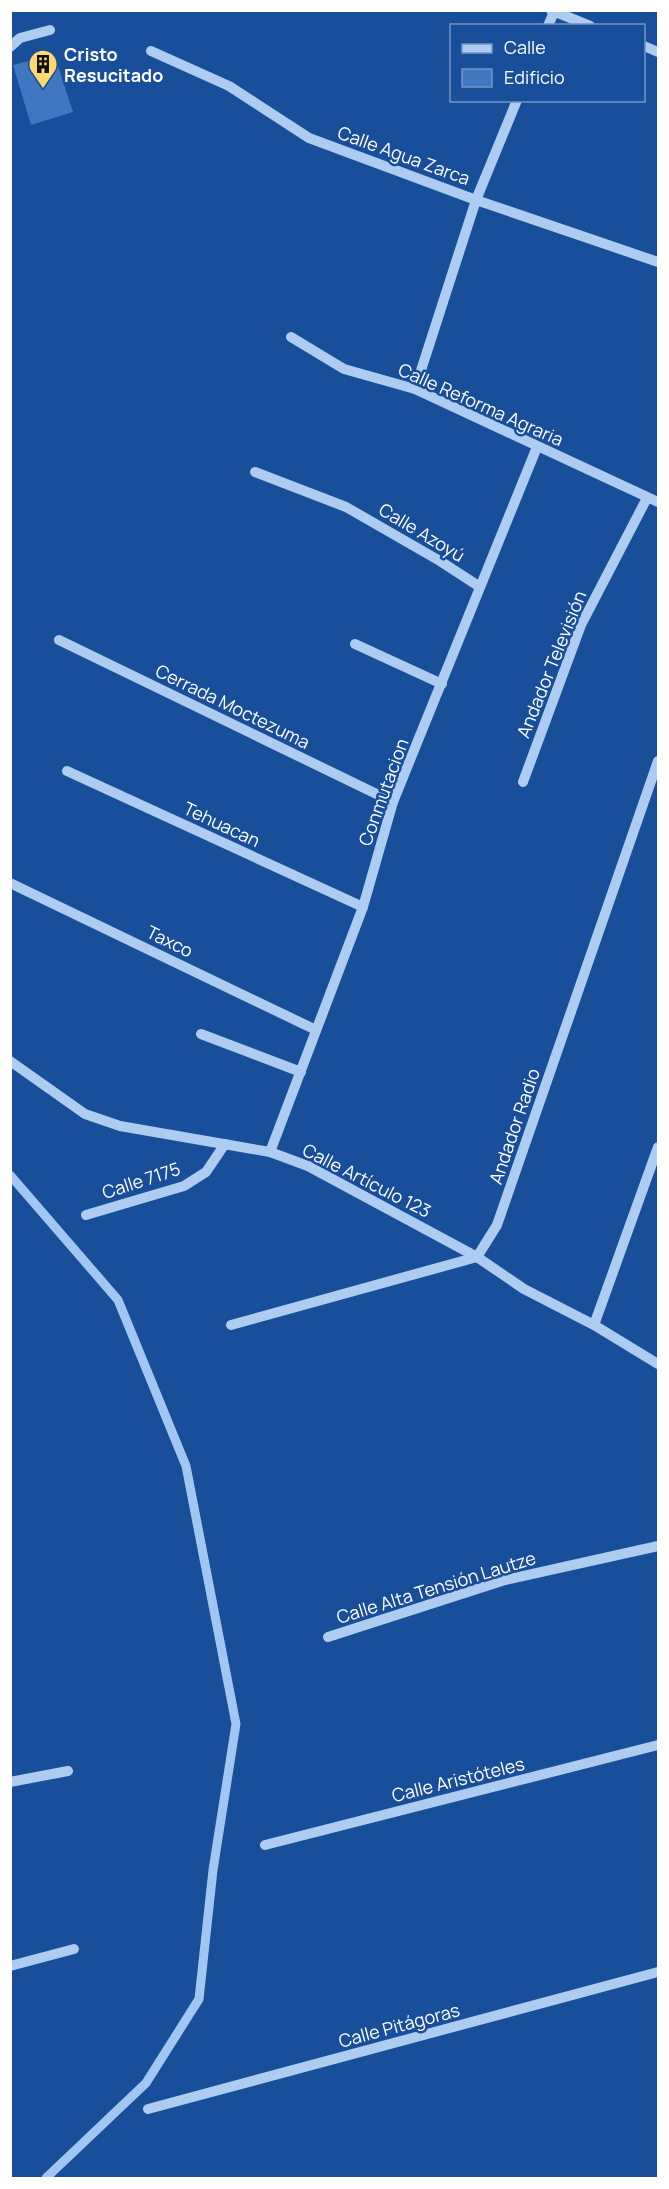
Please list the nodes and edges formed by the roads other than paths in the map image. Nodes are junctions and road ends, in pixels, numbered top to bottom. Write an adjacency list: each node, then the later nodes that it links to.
1 (552, 11): 2 (street)
2 (585, 24)
3 (50, 30): 4 (street)
4 (10, 47)
5 (152, 51): 7 (street, Calle Agua Zarca)
6 (516, 102): 7 (street)
7 (476, 200): 8 (street, Calle Agua Zarca); 10 (street)
8 (658, 262)
9 (291, 337): 10 (street, Calle Reforma Agraria)
10 (415, 389): 11 (street, Calle Reforma Agraria)
11 (537, 447): 13 (street, Calle Reforma Agraria); 15 (street, Conmutacion)
12 (255, 472): 15 (street, Calle Azoyú)
13 (647, 498): 14 (street, Calle Reforma Agraria); 21 (street, Andador Televisión)
14 (658, 502)
15 (480, 587): 18 (street, Conmutacion)
16 (59, 640): 22 (street, Cerrada Moctezuma)
17 (355, 644): 18 (street)
18 (442, 684): 22 (street, Conmutacion)
19 (658, 761): 33 (street, Andador Radio)
20 (67, 771): 24 (street, Tehuacan)
21 (523, 782)
22 (393, 802): 24 (street, Conmutacion)
23 (10, 883): 25 (street, Taxco)
24 (363, 907): 25 (street, Conmutacion)
25 (316, 1030): 28 (street, Conmutacion)
26 (201, 1034): 28 (street)
27 (10, 1061): 29 (street, Calle Artículo 123)
28 (301, 1072): 31 (street, Conmutacion)
29 (225, 1144): 31 (street, Calle Artículo 123); 32 (street, Calle 7175)
30 (658, 1147): 35 (street)
31 (270, 1152): 33 (street, Calle Artículo 123)
32 (86, 1215)
33 (477, 1257): 34 (street); 35 (street, Calle Artículo 123)
34 (231, 1325)
35 (594, 1325): 36 (street, Calle Artículo 123)
36 (658, 1364)
37 (658, 1546): 38 (street, Calle Alta Tensión Lautze)
38 (328, 1637)
39 (658, 1745): 42 (street, Calle Aristóteles)
40 (68, 1771): 41 (street)
41 (10, 1782)
42 (265, 1845)
43 (74, 1949): 44 (street)
44 (10, 1966)
45 (658, 1972): 46 (street, Calle Pitágoras)
46 (148, 2109)

